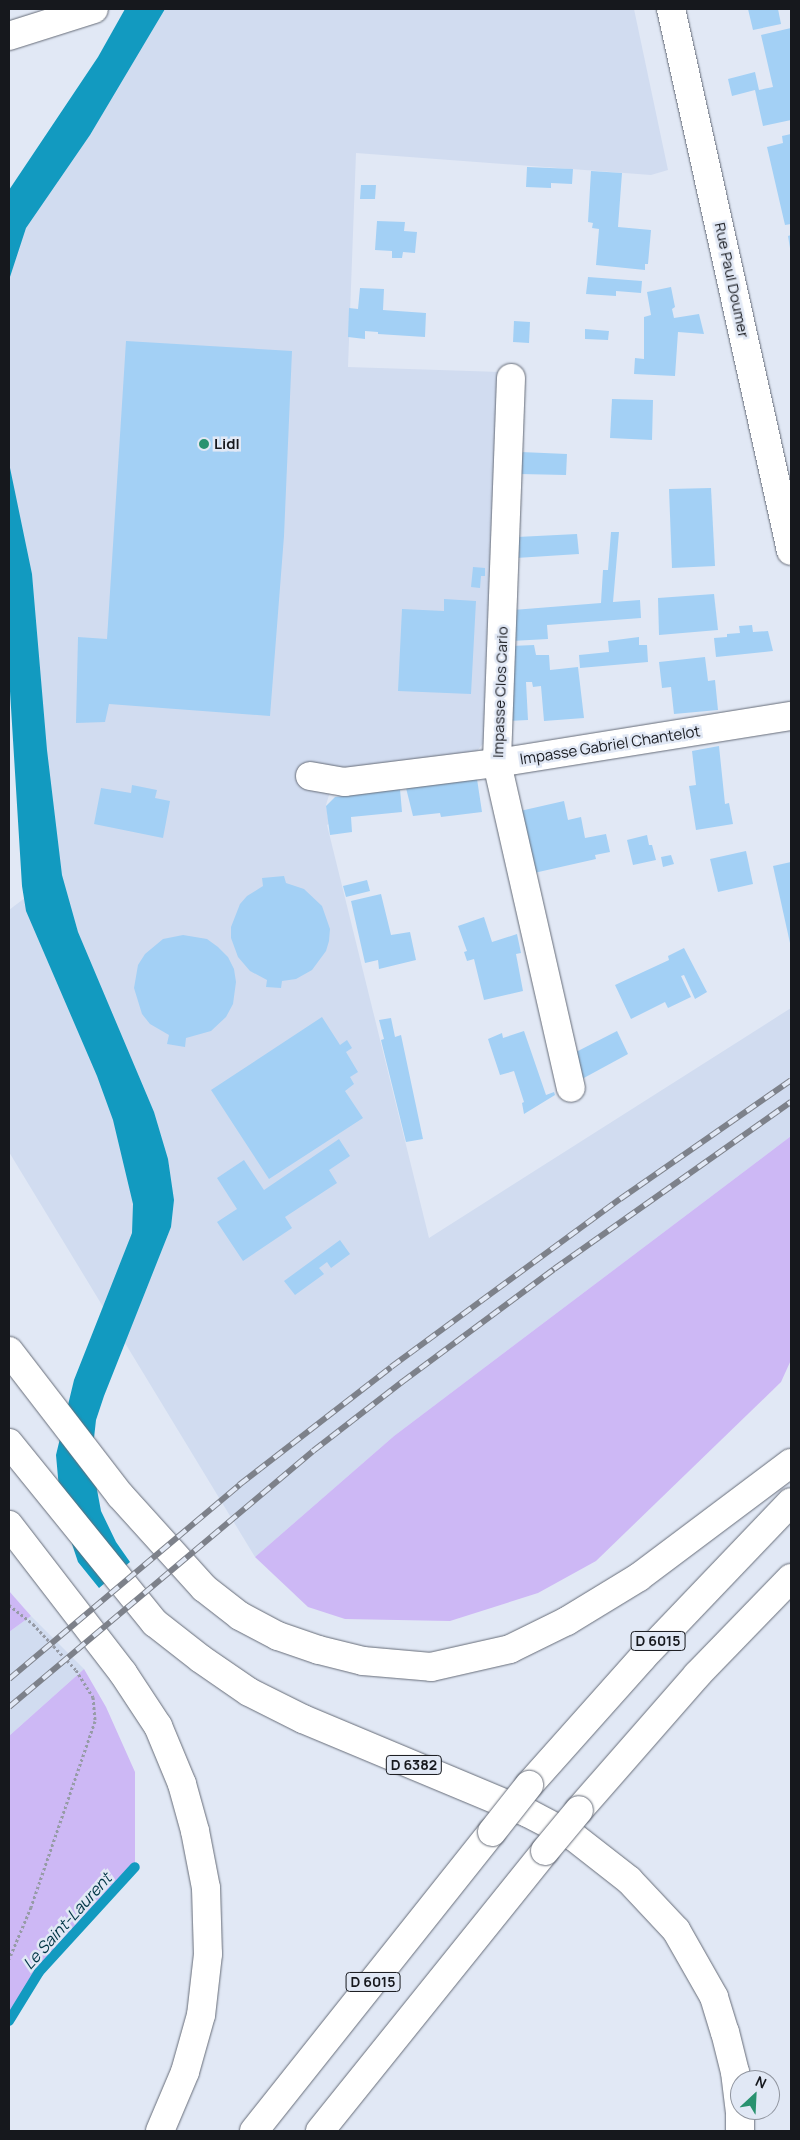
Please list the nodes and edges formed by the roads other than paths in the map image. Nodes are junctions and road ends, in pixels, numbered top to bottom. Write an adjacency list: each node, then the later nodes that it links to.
1 (94, 9): 3 (main road)
2 (671, 9): 5 (main road, Rue Paul Doumer)
3 (9, 36)
4 (511, 378): 7 (main road, Impasse Clos Cario)
5 (791, 552)
6 (791, 716): 7 (main road, Impasse Gabriel Chantelot)
7 (497, 763): 8 (main road, Impasse Gabriel Chantelot); 9 (main road, Impasse Clos Cario)
8 (310, 776)
9 (570, 1088)
10 (9, 1351): 12 (main road)
11 (9, 1443): 19 (main road, D 6382)
12 (791, 1463)
13 (791, 1502): 17 (main road, D 6015, bridge)
14 (9, 1526): 16 (main road)
15 (791, 1578): 18 (main road, bridge)
16 (160, 2131)
17 (254, 2131)
18 (320, 2131)
19 (740, 2131)

